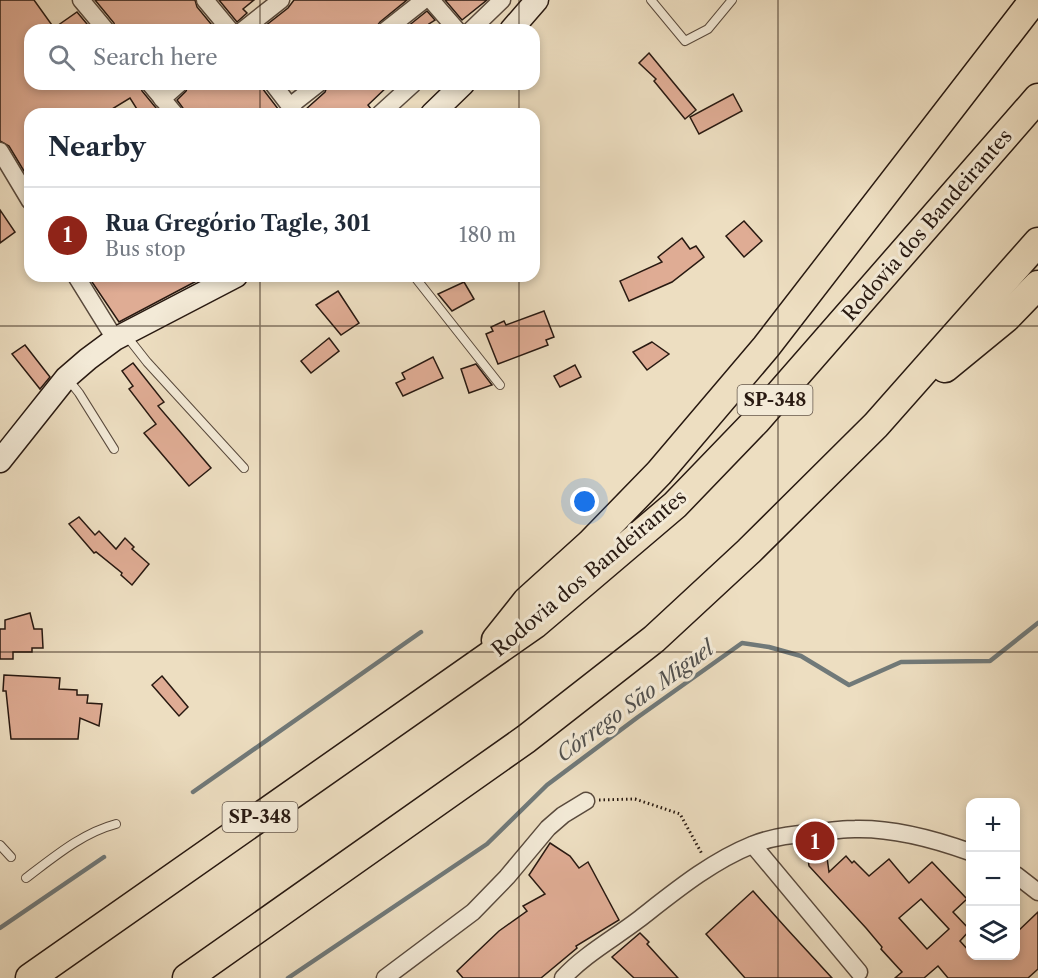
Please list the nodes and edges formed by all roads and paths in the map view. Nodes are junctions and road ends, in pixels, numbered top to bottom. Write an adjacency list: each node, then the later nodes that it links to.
1 (81, 0): 11 (street)
2 (205, 0): 12 (street)
3 (281, 0): 13 (street)
4 (424, 0): 14 (street)
5 (431, 0): 15 (street)
6 (502, 0): 16 (street)
7 (537, 0): 17 (main road)
8 (651, 0): 9 (lane)
9 (732, 0)
10 (1034, 0): 45 (highway)
11 (101, 24)
12 (225, 24)
13 (251, 24)
14 (394, 24)
15 (452, 24)
16 (477, 24)
17 (516, 24)
18 (155, 90): 25 (street)
19 (172, 90): 25 (street)
20 (278, 90): 27 (street)
21 (312, 90): 28 (street)
22 (406, 90): 29 (street)
23 (457, 90): 30 (main road)
24 (1038, 98): 45 (highway, Rodovia dos Bandeirantes / SP-348)
25 (162, 99): 26 (street)
26 (170, 108)
27 (291, 108)
28 (295, 108)
29 (387, 108)
30 (438, 108)
31 (0, 151): 32 (street)
32 (24, 191)
33 (1038, 242): 41 (highway)
34 (80, 282): 38 (street)
35 (225, 282): 38 (main road)
36 (419, 282): 40 (lane)
37 (1038, 285): 41 (highway)
38 (120, 337): 39 (main road); 44 (lane)
39 (66, 378): 42 (lane); 43 (main road)
40 (500, 385)
41 (876, 425): 58 (highway)
42 (114, 449)
43 (0, 461)
44 (244, 468)
45 (476, 665): 57 (highway, Rodovia dos Bandeirantes / SP-348)
46 (586, 801): 52 (path); 59 (street)
47 (116, 824): 53 (lane)
48 (0, 845): 51 (lane)
49 (753, 845): 50 (street); 52 (street); 56 (street)
50 (966, 851)
51 (11, 857)
52 (710, 867): 60 (street)
53 (26, 878)
54 (1020, 878): 55 (street)
55 (1038, 892)
56 (859, 972)
57 (30, 978)
58 (187, 978)
59 (385, 978)
60 (562, 978)

